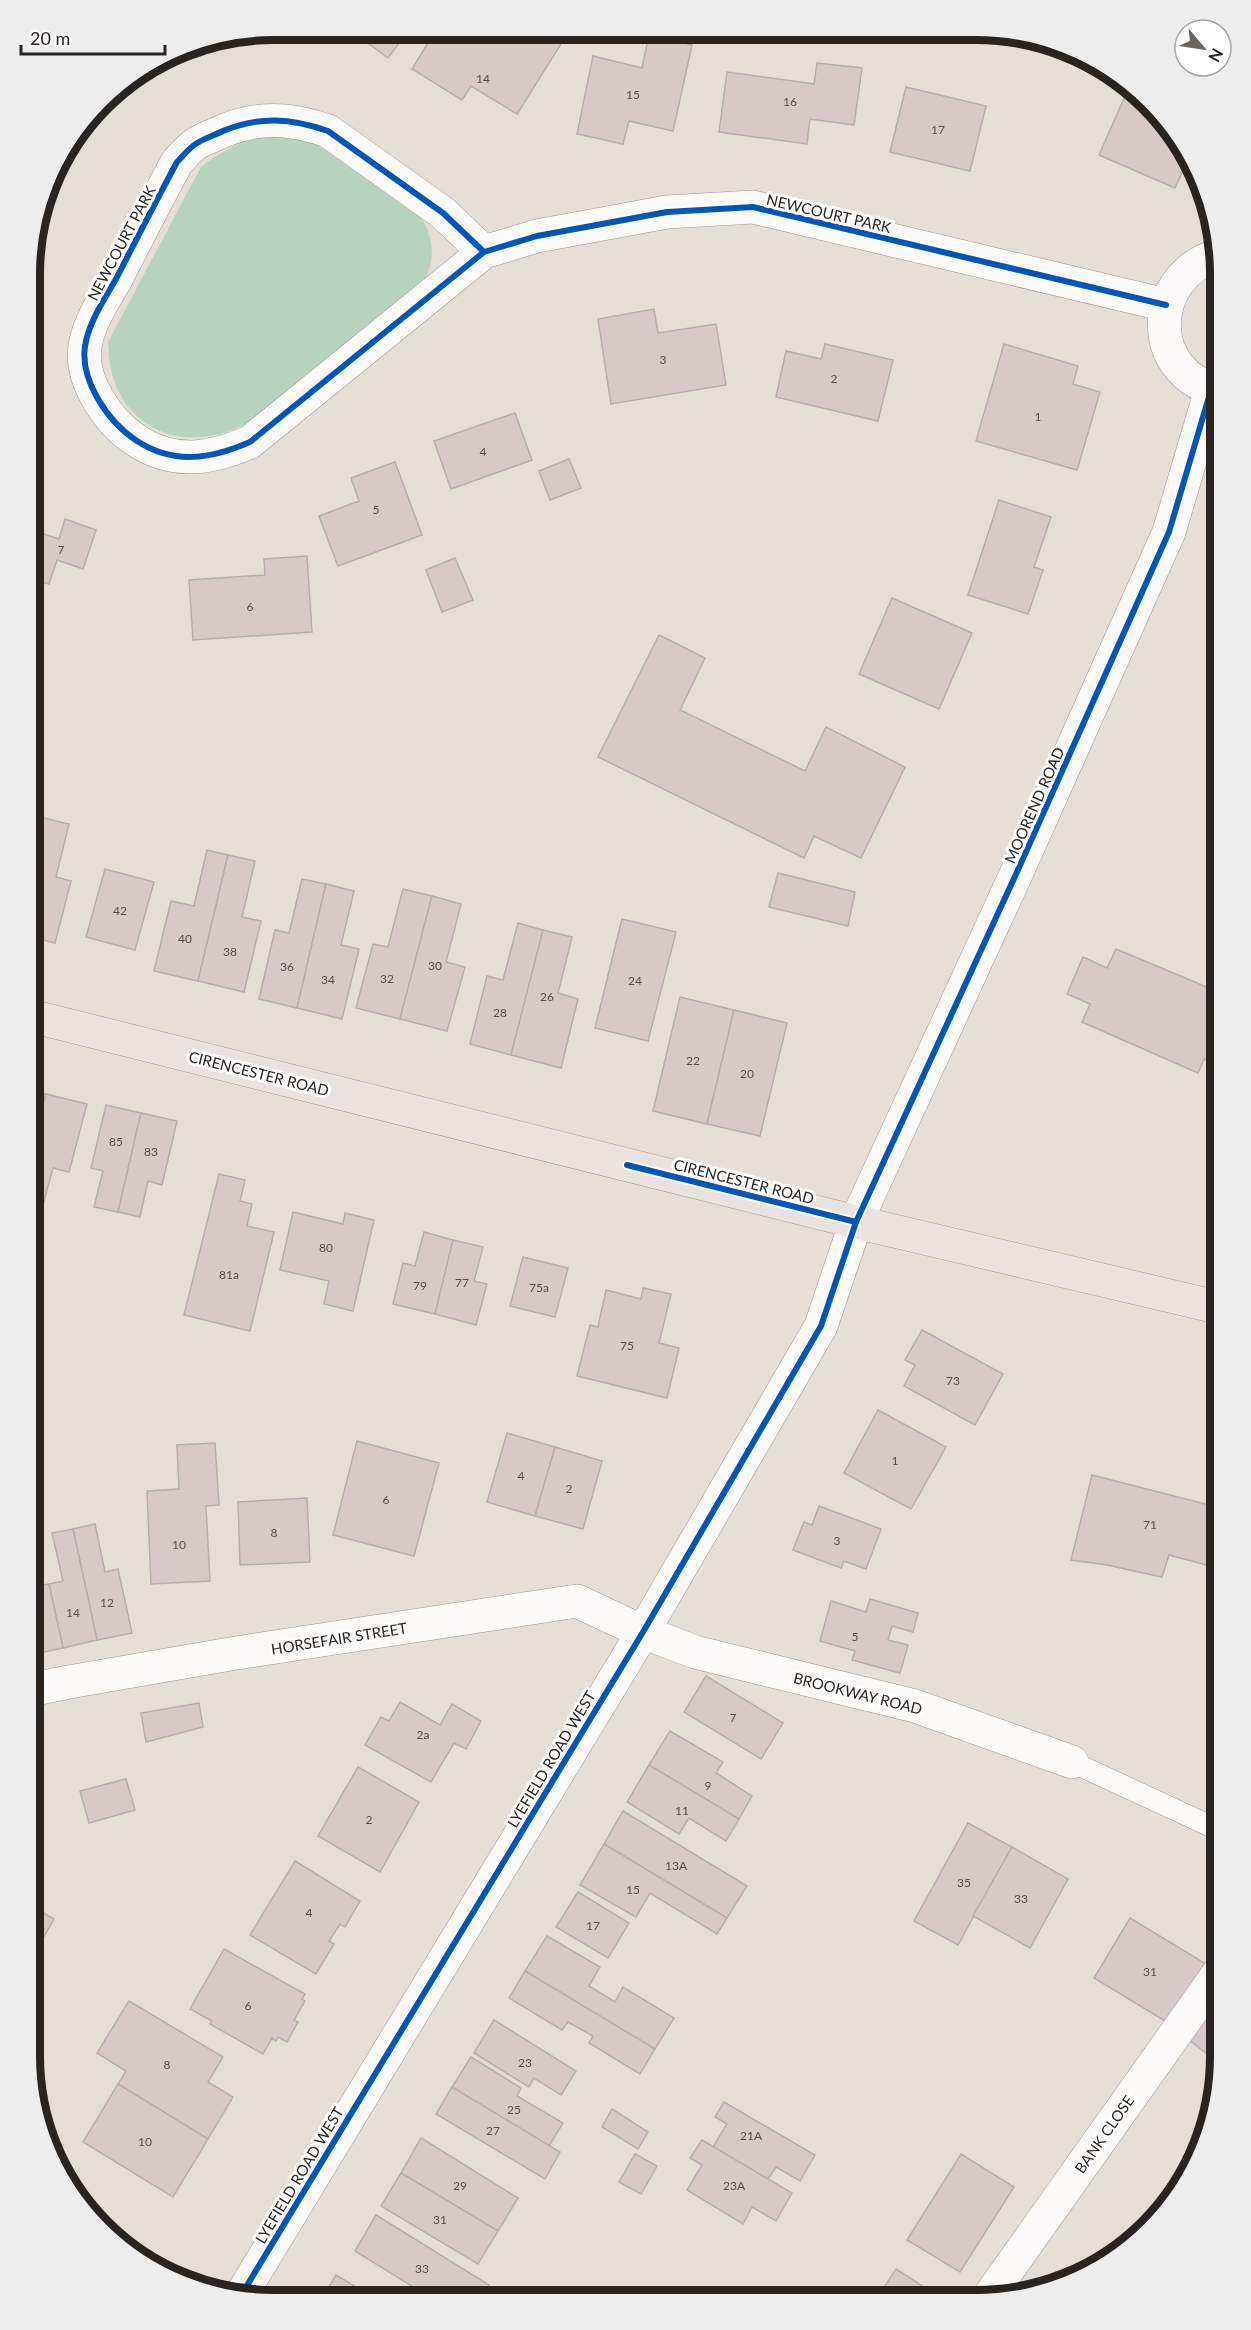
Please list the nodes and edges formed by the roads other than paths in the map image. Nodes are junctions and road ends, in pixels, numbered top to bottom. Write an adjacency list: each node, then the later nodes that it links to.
1 (484, 252): 1 (street, NEWCOURT PARK); 3 (street, NEWCOURT PARK)
2 (1210, 257): 3 (street)
3 (1166, 304): 4 (street)
4 (1210, 388)
5 (1210, 409): 7 (street, MOOREND ROAD)
6 (40, 1018): 7 (main road, CIRENCESTER ROAD)
7 (856, 1222): 8 (main road, CIRENCESTER ROAD); 9 (street, LYEFIELD ROAD WEST)
8 (1210, 1305)
9 (643, 1632): 10 (street, HORSEFAIR STREET); 11 (street, BROOKWAY ROAD); 14 (street, LYEFIELD ROAD WEST)
10 (40, 1688)
11 (1072, 1762): 12 (lane)
12 (1210, 1826)
13 (1210, 1986): 15 (street, BANK CLOSE)
14 (246, 2287)
15 (995, 2289)

